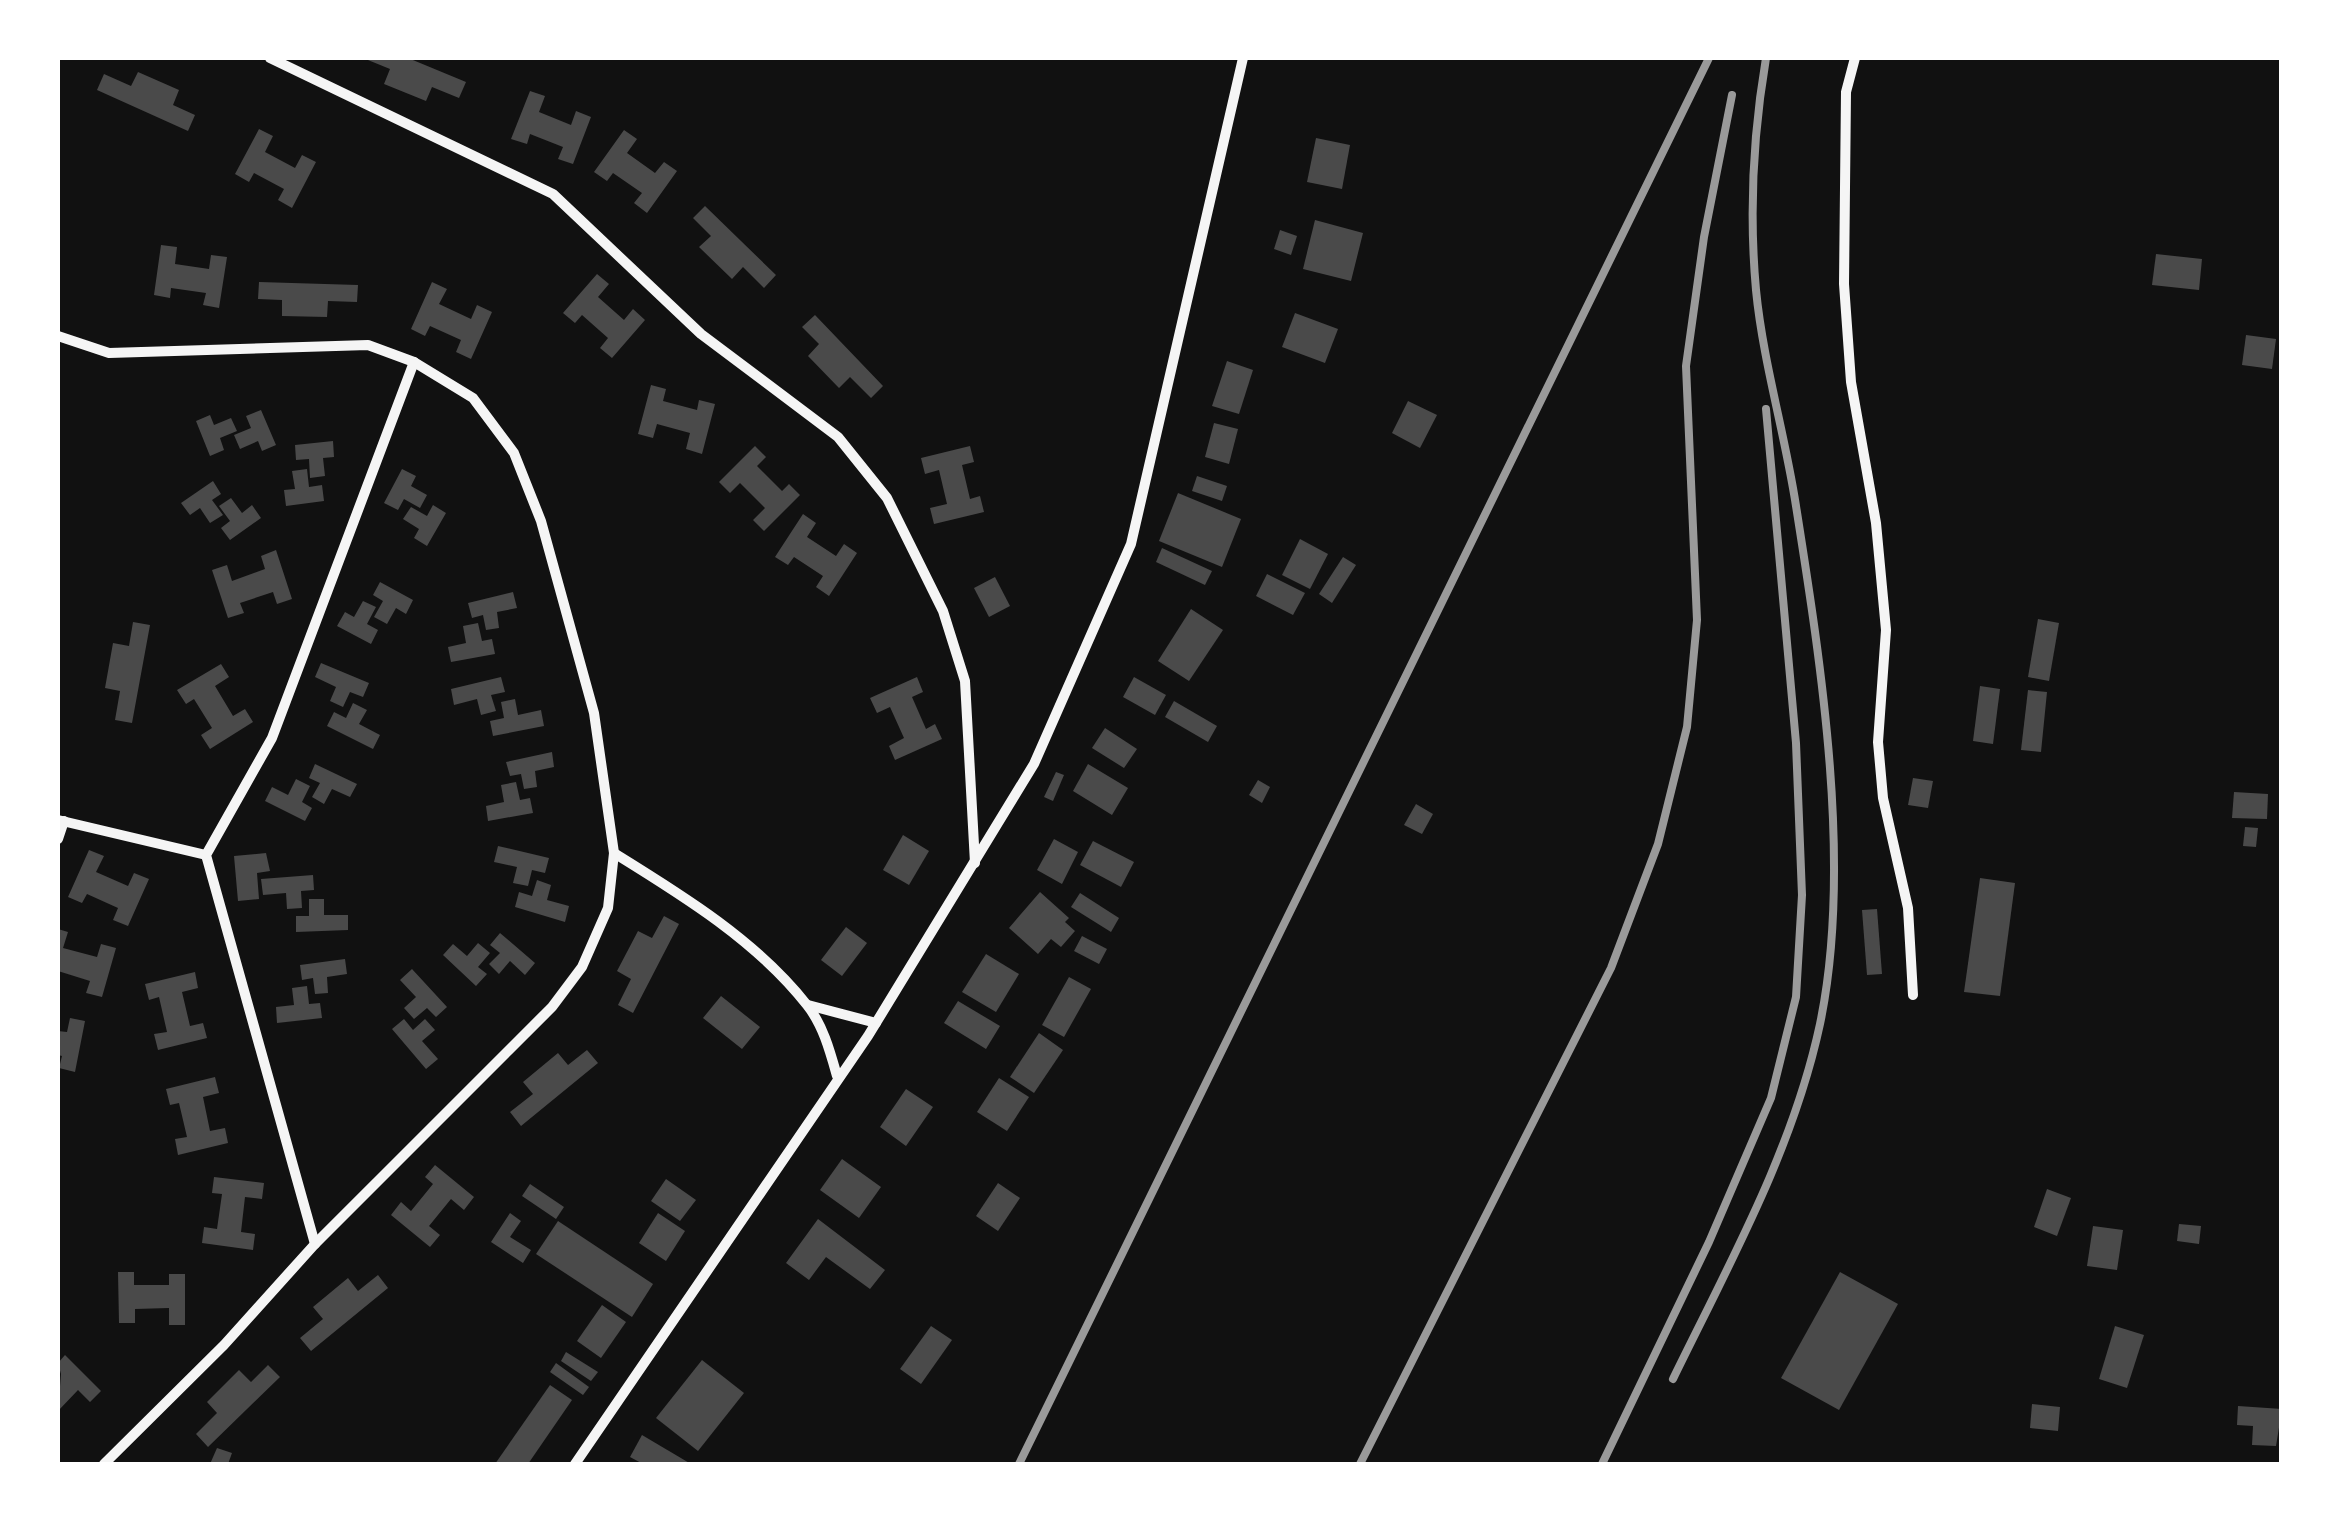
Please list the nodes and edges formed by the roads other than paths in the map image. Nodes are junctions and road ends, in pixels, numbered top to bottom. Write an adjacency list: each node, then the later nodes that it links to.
1 (270, 58): 10 (street)
2 (1243, 58): 10 (street)
3 (1855, 58): 11 (street)
4 (58, 336): 5 (street)
5 (414, 362): 8 (street); 9 (street)
6 (61, 820): 7 (street); 9 (street)
7 (58, 839)
8 (614, 852): 12 (street); 15 (street)
9 (206, 856): 15 (street)
10 (976, 863): 13 (street)
11 (1912, 995)
12 (808, 1005): 13 (street); 14 (street)
13 (876, 1023): 14 (street)
14 (837, 1076): 17 (street)
15 (315, 1244): 16 (street)
16 (104, 1464)
17 (576, 1464)

